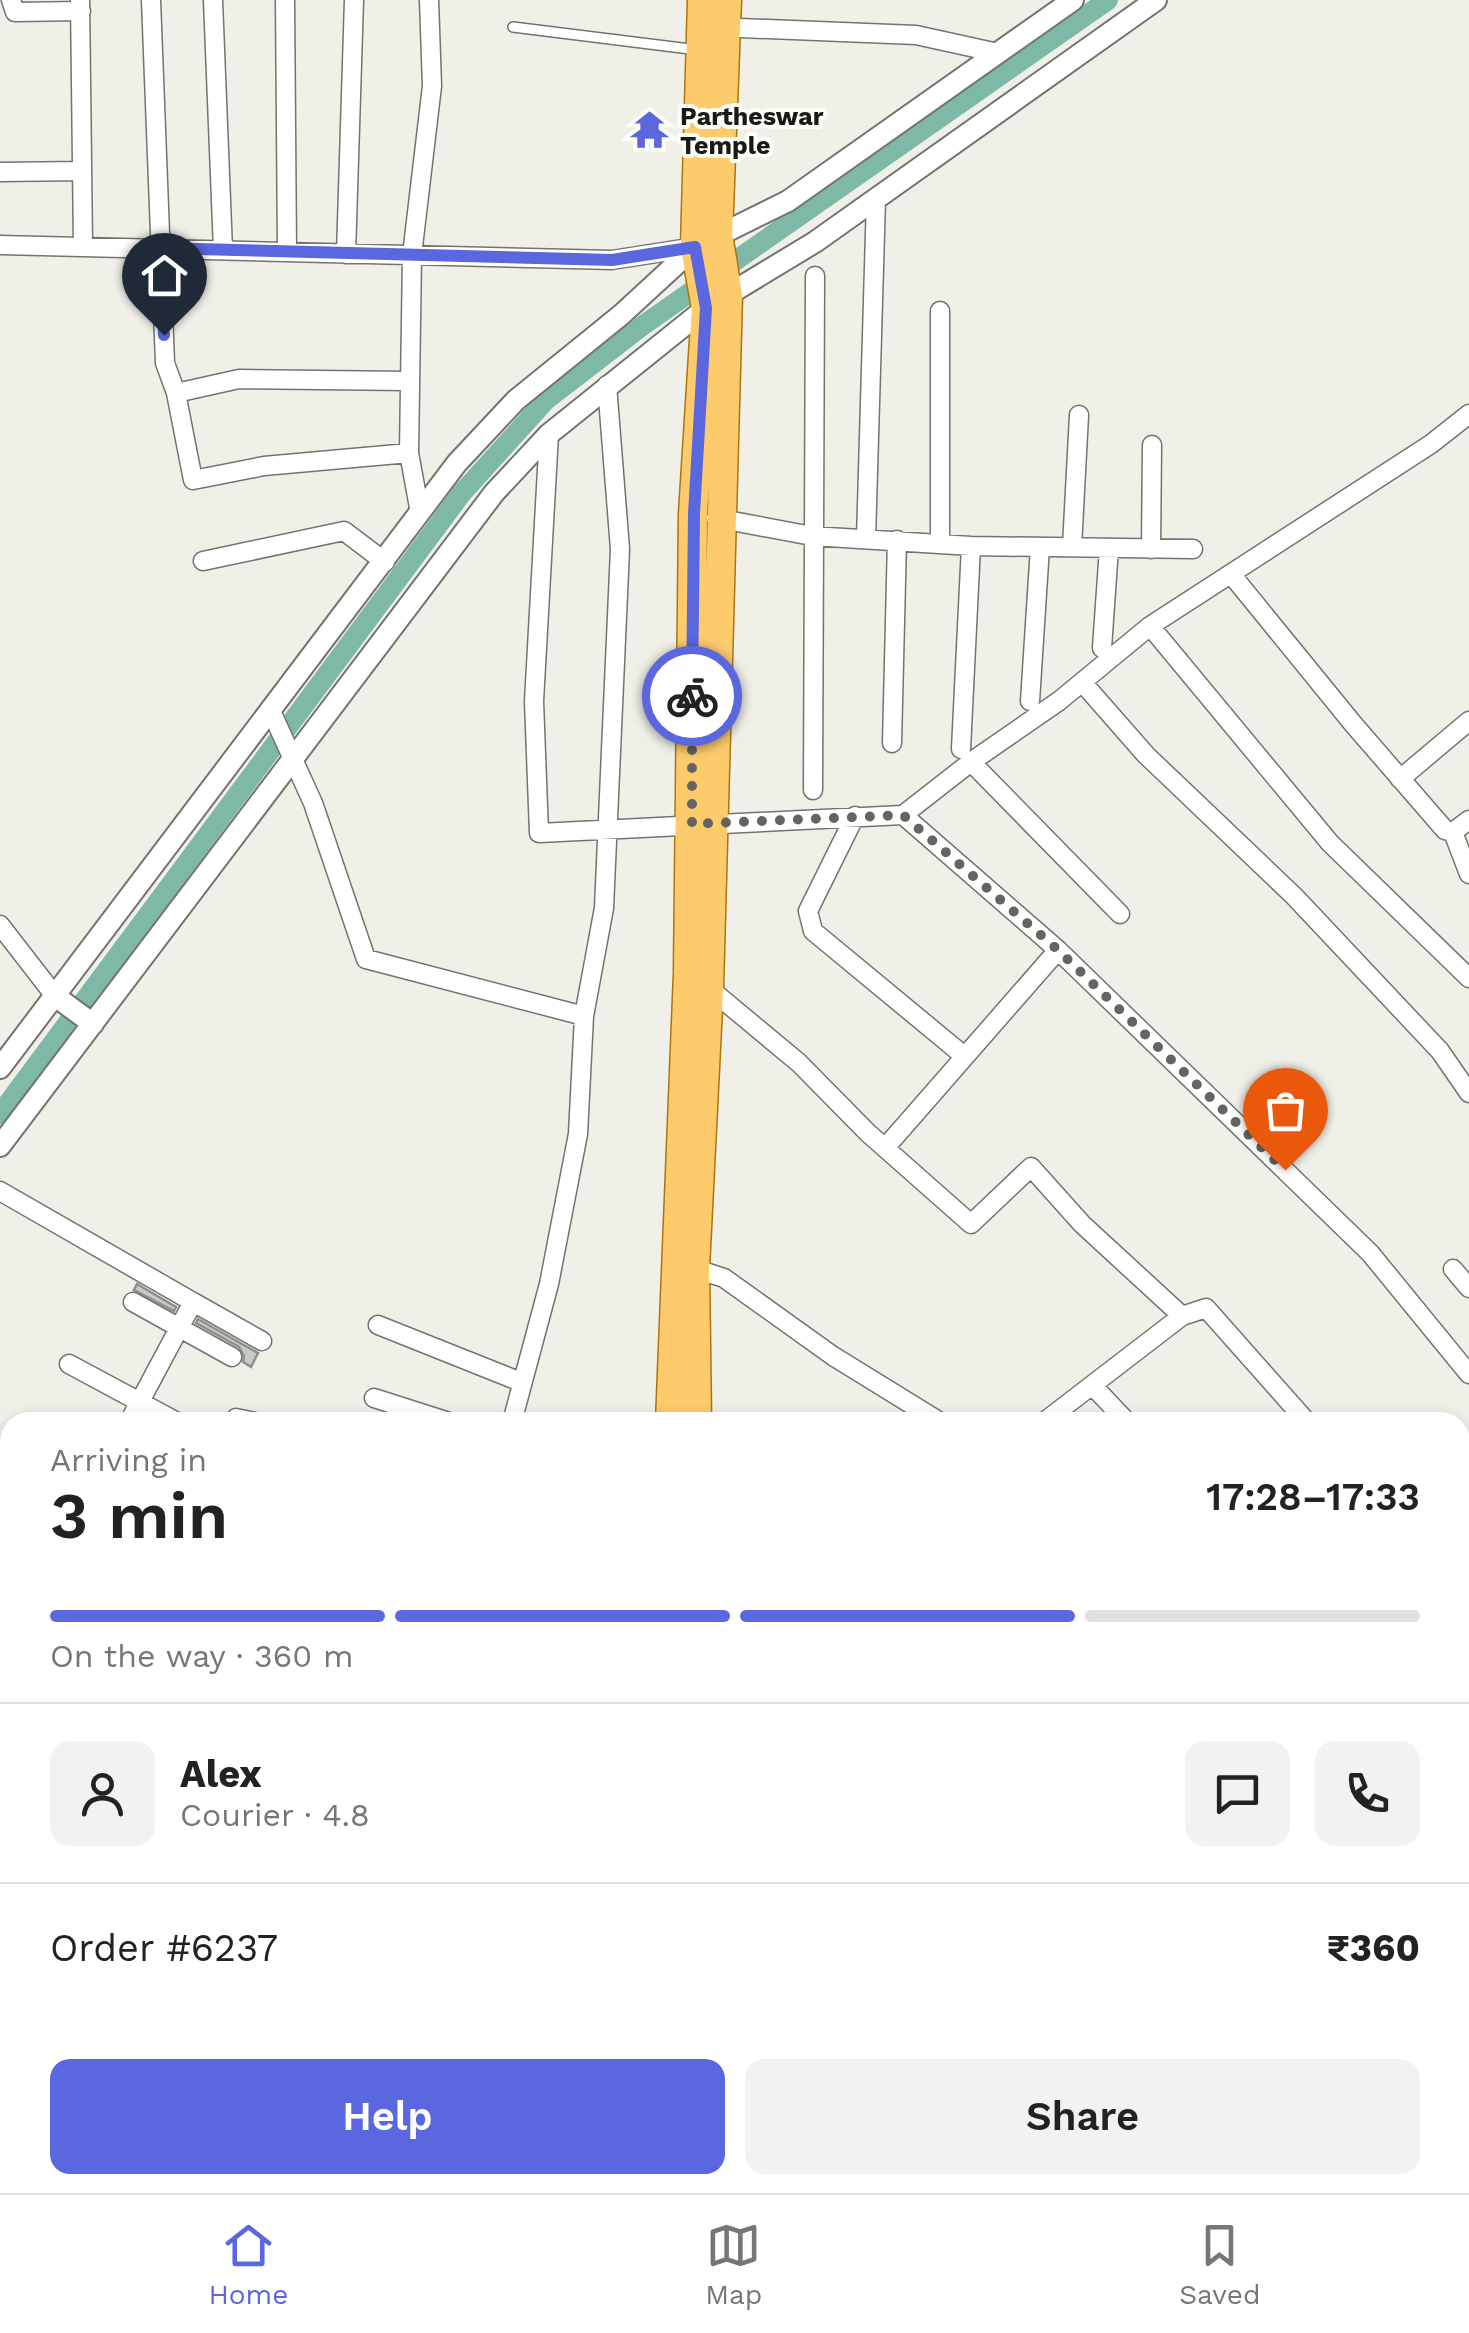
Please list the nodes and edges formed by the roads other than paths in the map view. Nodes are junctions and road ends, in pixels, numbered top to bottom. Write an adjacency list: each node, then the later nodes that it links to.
1 (11, 0): 9 (street)
2 (151, 0): 18 (street)
3 (213, 0): 19 (street)
4 (285, 0): 21 (street)
5 (354, 0): 22 (street)
6 (430, 0): 23 (street)
7 (1073, 0): 12 (street)
8 (1156, 0): 15 (street)
9 (80, 6): 14 (street)
10 (712, 21): 11 (lane); 12 (street); 20 (main road)
11 (513, 26)
12 (998, 53): 20 (street)
13 (0, 172): 14 (street)
14 (82, 172): 17 (street)
15 (876, 198): 25 (street); 39 (street)
16 (0, 245): 17 (street)
17 (82, 245): 18 (street)
18 (160, 248): 19 (street); 29 (street)
19 (222, 250): 21 (street)
20 (708, 251): 23 (street); 25 (main road); 35 (street)
21 (287, 252): 22 (street)
22 (346, 254): 23 (street)
23 (412, 255): 27 (street)
24 (815, 276): 38 (street)
25 (717, 302): 28 (street); 36 (main road); 37 (main road)
26 (940, 312): 41 (street)
27 (408, 381): 29 (street); 34 (street)
28 (607, 385): 32 (street); 66 (street)
29 (176, 393): 34 (street)
30 (1469, 414): 50 (street)
31 (1079, 415): 44 (street)
32 (549, 434): 59 (street); 66 (street)
33 (1152, 445): 46 (street)
34 (409, 452): 35 (street)
35 (420, 513): 49 (street)
36 (694, 514): 37 (street); 65 (main road)
37 (722, 519): 38 (street); 65 (main road)
38 (812, 536): 39 (street); 61 (street)
39 (866, 539): 40 (street)
40 (897, 540): 41 (street); 57 (street)
41 (940, 544): 42 (street)
42 (971, 546): 43 (street); 58 (street)
43 (1040, 547): 44 (street); 54 (street)
44 (1072, 548): 45 (street)
45 (1109, 548): 46 (street); 52 (street)
46 (1150, 549): 47 (street)
47 (1193, 549)
48 (203, 561): 49 (street)
49 (385, 562): 55 (street)
50 (1230, 574): 51 (street); 60 (street)
51 (1150, 626): 53 (street); 72 (street)
52 (1102, 648)
53 (1082, 682): 58 (street); 79 (street)
54 (1030, 700)
55 (270, 712): 59 (street); 74 (street)
56 (1469, 722): 60 (street)
57 (892, 743)
58 (966, 755): 62 (street); 69 (street)
59 (292, 762): 75 (street); 76 (street)
60 (1400, 779): 67 (street)
61 (812, 790)
62 (903, 815): 63 (street); 71 (street)
63 (855, 816): 65 (street); 77 (street)
64 (1469, 820): 67 (street)
65 (701, 824): 66 (street); 73 (main road)
66 (609, 828): 75 (street)
67 (1453, 832): 68 (street)
68 (1469, 874)
69 (1120, 914)
70 (0, 925): 74 (street)
71 (1058, 950): 77 (street); 94 (street)
72 (1469, 978)
73 (698, 980): 81 (street); 83 (main road)
74 (56, 996): 76 (street); 78 (street)
75 (584, 1016): 95 (street)
76 (93, 1024): 80 (street)
77 (964, 1055): 81 (street)
78 (0, 1068)
79 (1469, 1092)
80 (0, 1146)
81 (886, 1148): 88 (street)
82 (0, 1191): 87 (street)
83 (686, 1265): 103 (main road); 104 (main road); 105 (street)
84 (1453, 1269): 85 (street)
85 (1469, 1288)
86 (133, 1302): 90 (street)
87 (194, 1302): 90 (street); 91 (street)
88 (1182, 1316): 96 (street); 108 (street)
89 (378, 1326): 95 (street)
90 (180, 1328): 92 (street); 98 (street)
91 (262, 1340)
92 (232, 1358)
93 (69, 1364): 98 (street)
94 (1469, 1374)
95 (521, 1382): 102 (street)
96 (1092, 1384): 106 (street); 107 (street)
97 (374, 1398): 101 (street)
98 (139, 1403): 99 (street); 100 (street)
99 (134, 1412)
100 (157, 1412)
101 (418, 1412)
102 (514, 1412)
103 (671, 1412)
104 (696, 1412)
105 (924, 1412)
106 (1057, 1412)
107 (1117, 1412)
108 (1298, 1412)

